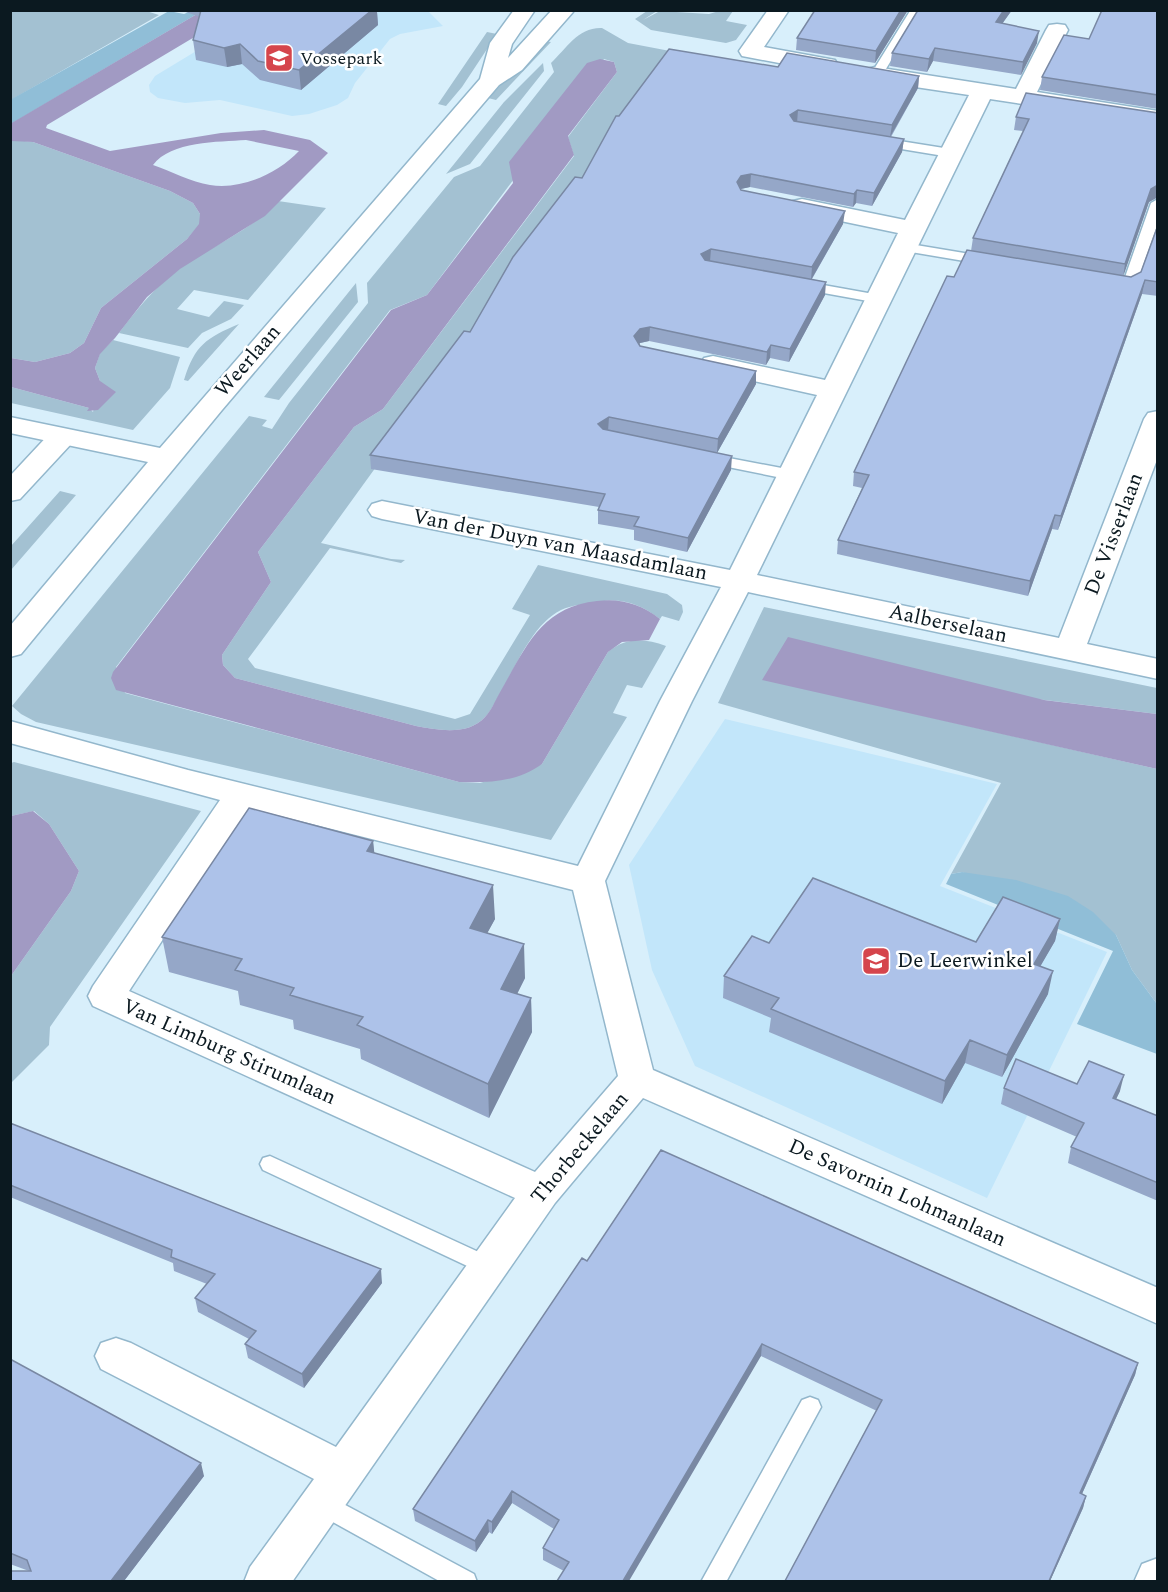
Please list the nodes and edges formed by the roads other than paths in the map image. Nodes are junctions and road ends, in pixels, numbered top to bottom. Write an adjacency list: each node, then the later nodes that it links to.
1 (525, 10): 7 (street, Weerlaan)
2 (779, 10): 6 (street)
3 (561, 12): 7 (street, Weerlaan)
4 (914, 13): 6 (lane)
5 (1057, 30): 9 (street)
6 (878, 74): 8 (street)
7 (490, 80): 26 (street, Weerlaan)
8 (984, 91): 9 (street); 12 (street, Van der Duyn van Maasdamlaan)
9 (1024, 96): 10 (street)
10 (1156, 115)
11 (868, 140): 12 (lane)
12 (950, 153): 15 (street, Van der Duyn van Maasdamlaan)
13 (783, 202): 15 (street)
14 (1158, 203): 17 (lane)
15 (909, 238): 16 (lane); 19 (street, Van der Duyn van Maasdamlaan)
16 (999, 263)
17 (1093, 279)
18 (789, 282): 19 (lane)
19 (879, 298): 21 (street, Van der Duyn van Maasdamlaan)
20 (684, 358): 21 (street)
21 (834, 390): 27 (street, Van der Duyn van Maasdamlaan)
22 (1158, 419): 32 (street, De Visserlaan)
23 (10, 425): 24 (street)
24 (62, 436): 26 (street); 28 (street)
25 (688, 455): 27 (lane)
26 (167, 458): 31 (street, Weerlaan)
27 (792, 476): 30 (street, Van der Duyn van Maasdamlaan)
28 (10, 493)
29 (382, 510): 30 (street, Van der Duyn van Maasdamlaan)
30 (739, 581): 32 (street, Aalberselaan); 36 (street, Van der Duyn van Maasdamlaan)
31 (10, 647)
32 (1070, 649): 33 (street, Aalberselaan)
33 (1158, 669)
34 (10, 732): 35 (street)
35 (241, 794): 36 (street); 39 (street, Van Limburg Stirumlaan)
36 (588, 881): 37 (street, Thorbeckelaan)
37 (637, 1079): 39 (street, Thorbeckelaan); 41 (street, De Savornin Lohmanlaan)
38 (270, 1164): 40 (lane)
39 (541, 1192): 40 (street, Thorbeckelaan)
40 (488, 1266): 44 (street, Thorbeckelaan)
41 (1158, 1307)
42 (116, 1356): 44 (street)
43 (810, 1407): 47 (lane)
44 (332, 1488): 45 (street, Thorbeckelaan); 46 (lane)
45 (266, 1581)
46 (465, 1581)
47 (713, 1581)

